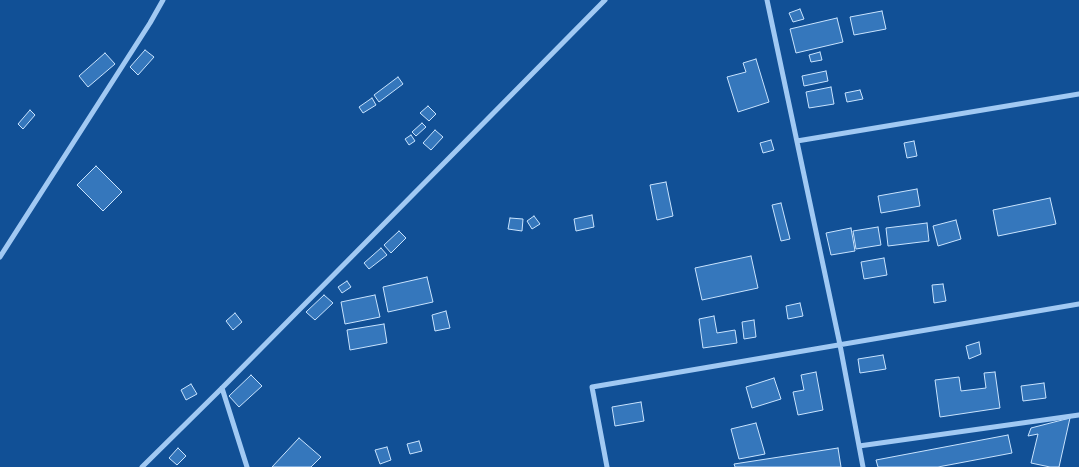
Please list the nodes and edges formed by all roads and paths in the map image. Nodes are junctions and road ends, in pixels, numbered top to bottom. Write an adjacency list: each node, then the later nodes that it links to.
1 (163, 0): 6 (street)
2 (605, 0): 9 (street)
3 (767, 0): 5 (street)
4 (1079, 94): 5 (street)
5 (797, 140): 8 (street)
6 (0, 257)
7 (1079, 304): 8 (street)
8 (840, 345): 11 (street); 14 (street)
9 (222, 388): 12 (street); 13 (street)
10 (1079, 415): 11 (street)
11 (860, 446): 15 (street)
12 (142, 467)
13 (247, 467)
14 (607, 467)
15 (864, 467)

